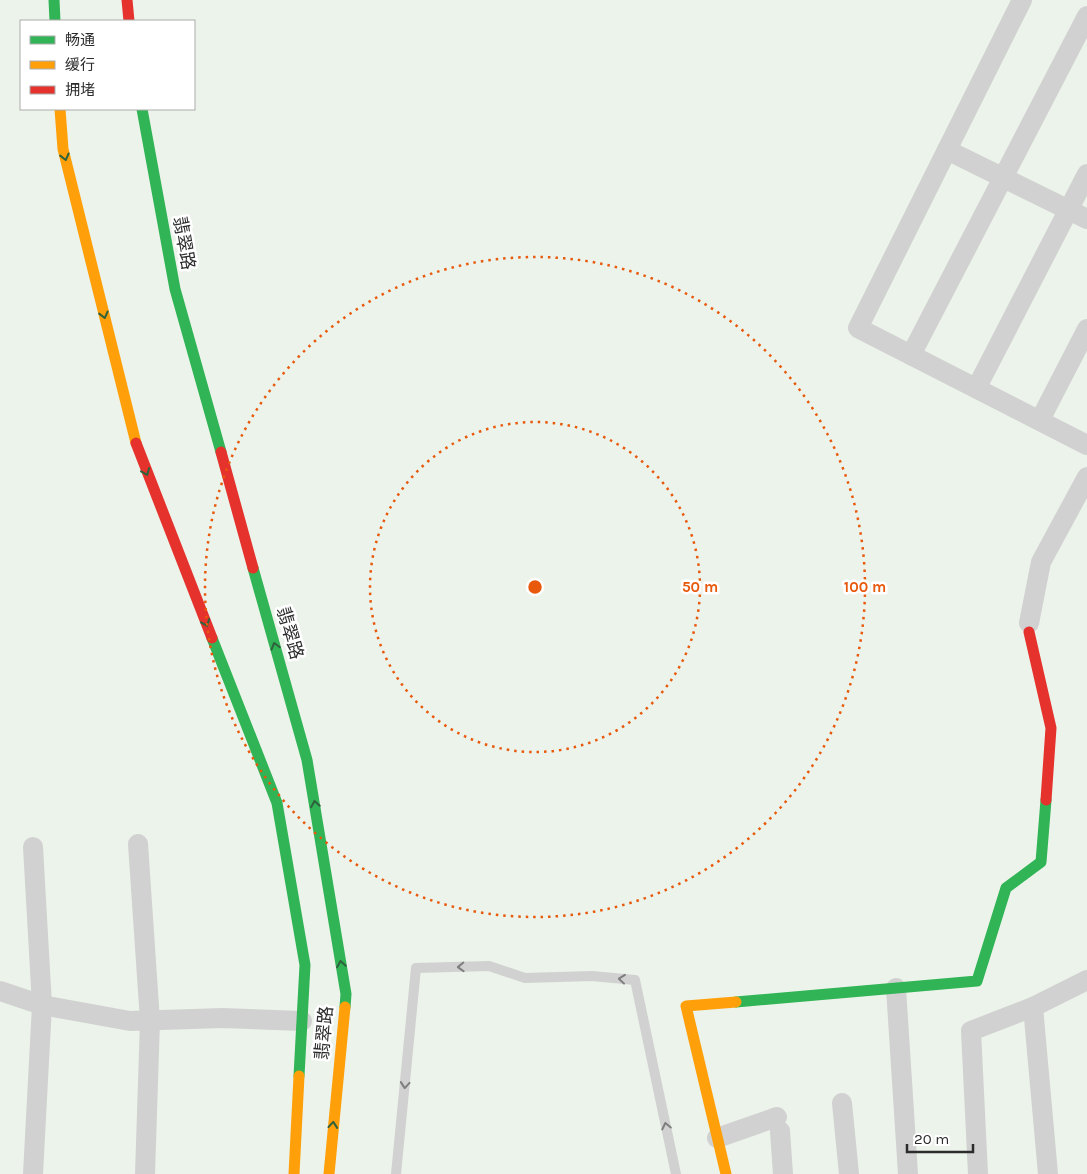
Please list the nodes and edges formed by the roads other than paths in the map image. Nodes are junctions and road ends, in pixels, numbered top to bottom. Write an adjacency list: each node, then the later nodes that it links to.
1 (54, 0): 5 (main road)
2 (127, 0): 6 (main road)
3 (1022, 0): 9 (street)
4 (1087, 16): 11 (street)
5 (55, 20)
6 (129, 20)
7 (60, 110): 29 (main road, one-way to 29)
8 (142, 110): 35 (main road, 翡翠路, one-way to 8)
9 (947, 150): 11 (street); 15 (street)
10 (1087, 174): 12 (street)
11 (1003, 178): 12 (street); 15 (street)
12 (1069, 210): 13 (street); 16 (street)
13 (1087, 219)
14 (1087, 329): 17 (street)
15 (911, 355): 16 (street)
16 (978, 387): 17 (street)
17 (1040, 420): 18 (street)
18 (1087, 445)
19 (1087, 477): 20 (street)
20 (1029, 628): 24 (main road)
21 (138, 844): 28 (street)
22 (33, 847): 26 (street)
23 (1087, 980): 27 (street)
24 (896, 988): 31 (main road); 41 (street)
25 (0, 991): 26 (street)
26 (42, 1005): 28 (street); 32 (street)
27 (1033, 1007): 42 (street); 43 (street)
28 (150, 1021): 29 (street); 33 (street)
29 (302, 1021): 34 (main road)
30 (842, 1103): 40 (street)
31 (718, 1138): 38 (main road); 39 (street)
32 (33, 1174)
33 (144, 1174)
34 (294, 1174)
35 (328, 1174)
36 (396, 1174): 37 (lane, one-way to 36)
37 (676, 1174)
38 (726, 1174)
39 (783, 1174)
40 (849, 1174)
41 (908, 1174)
42 (978, 1174)
43 (1048, 1174)

